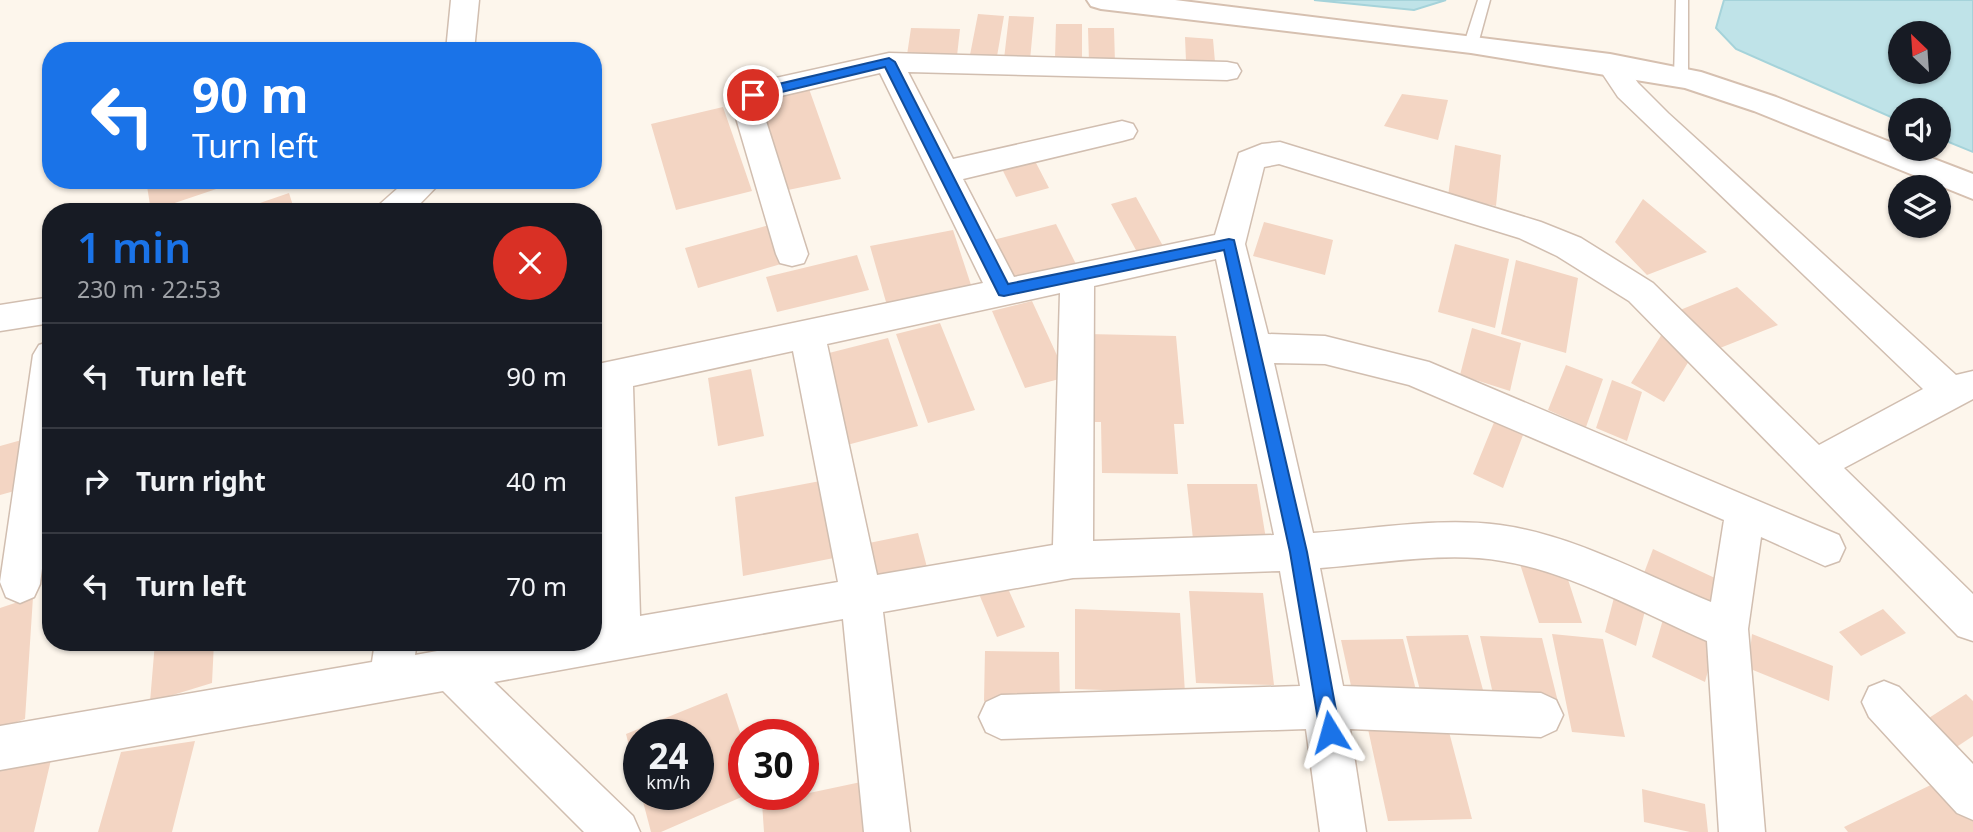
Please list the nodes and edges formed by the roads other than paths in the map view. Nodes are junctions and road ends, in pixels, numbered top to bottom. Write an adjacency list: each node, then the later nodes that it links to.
1 (466, 0): 5 (street)
2 (1101, 0): 6 (street)
3 (1484, 0): 6 (lane)
4 (1682, 0): 10 (lane)
5 (461, 42)
6 (1471, 44): 8 (street)
7 (889, 62): 9 (street); 12 (street); 17 (street)
8 (1610, 64): 10 (street); 25 (street)
9 (1227, 71)
10 (1681, 78): 13 (street)
11 (1122, 131): 12 (street)
12 (946, 172): 19 (street)
13 (1973, 187)
14 (418, 189): 15 (street)
15 (401, 203)
16 (1229, 244): 18 (street); 23 (street); 27 (street)
17 (792, 254)
18 (1077, 278): 19 (street); 31 (street)
19 (1004, 291): 22 (street)
20 (42, 311): 21 (street)
21 (0, 318)
22 (807, 334): 24 (street); 33 (street)
23 (1254, 348): 28 (street); 30 (street)
24 (604, 378): 36 (street)
25 (1961, 389): 27 (street)
26 (42, 420): 32 (street)
27 (1818, 464): 34 (street)
28 (1745, 510): 29 (street); 35 (street)
29 (1825, 548)
30 (1299, 552): 31 (street); 35 (street); 42 (street)
31 (1073, 559): 33 (street)
32 (20, 584)
33 (861, 596): 36 (street); 48 (street)
34 (1973, 622)
35 (1727, 629): 50 (street)
36 (620, 638): 37 (street)
37 (602, 641)
38 (543, 651): 40 (street)
39 (394, 660): 40 (street); 45 (street)
40 (449, 667): 47 (street)
41 (1884, 702): 46 (street)
42 (1327, 707): 43 (street); 44 (street); 49 (street)
43 (1541, 715)
44 (1001, 717)
45 (0, 748)
46 (1973, 797)
47 (617, 832)
48 (887, 832)
49 (1343, 832)
50 (1742, 832)

